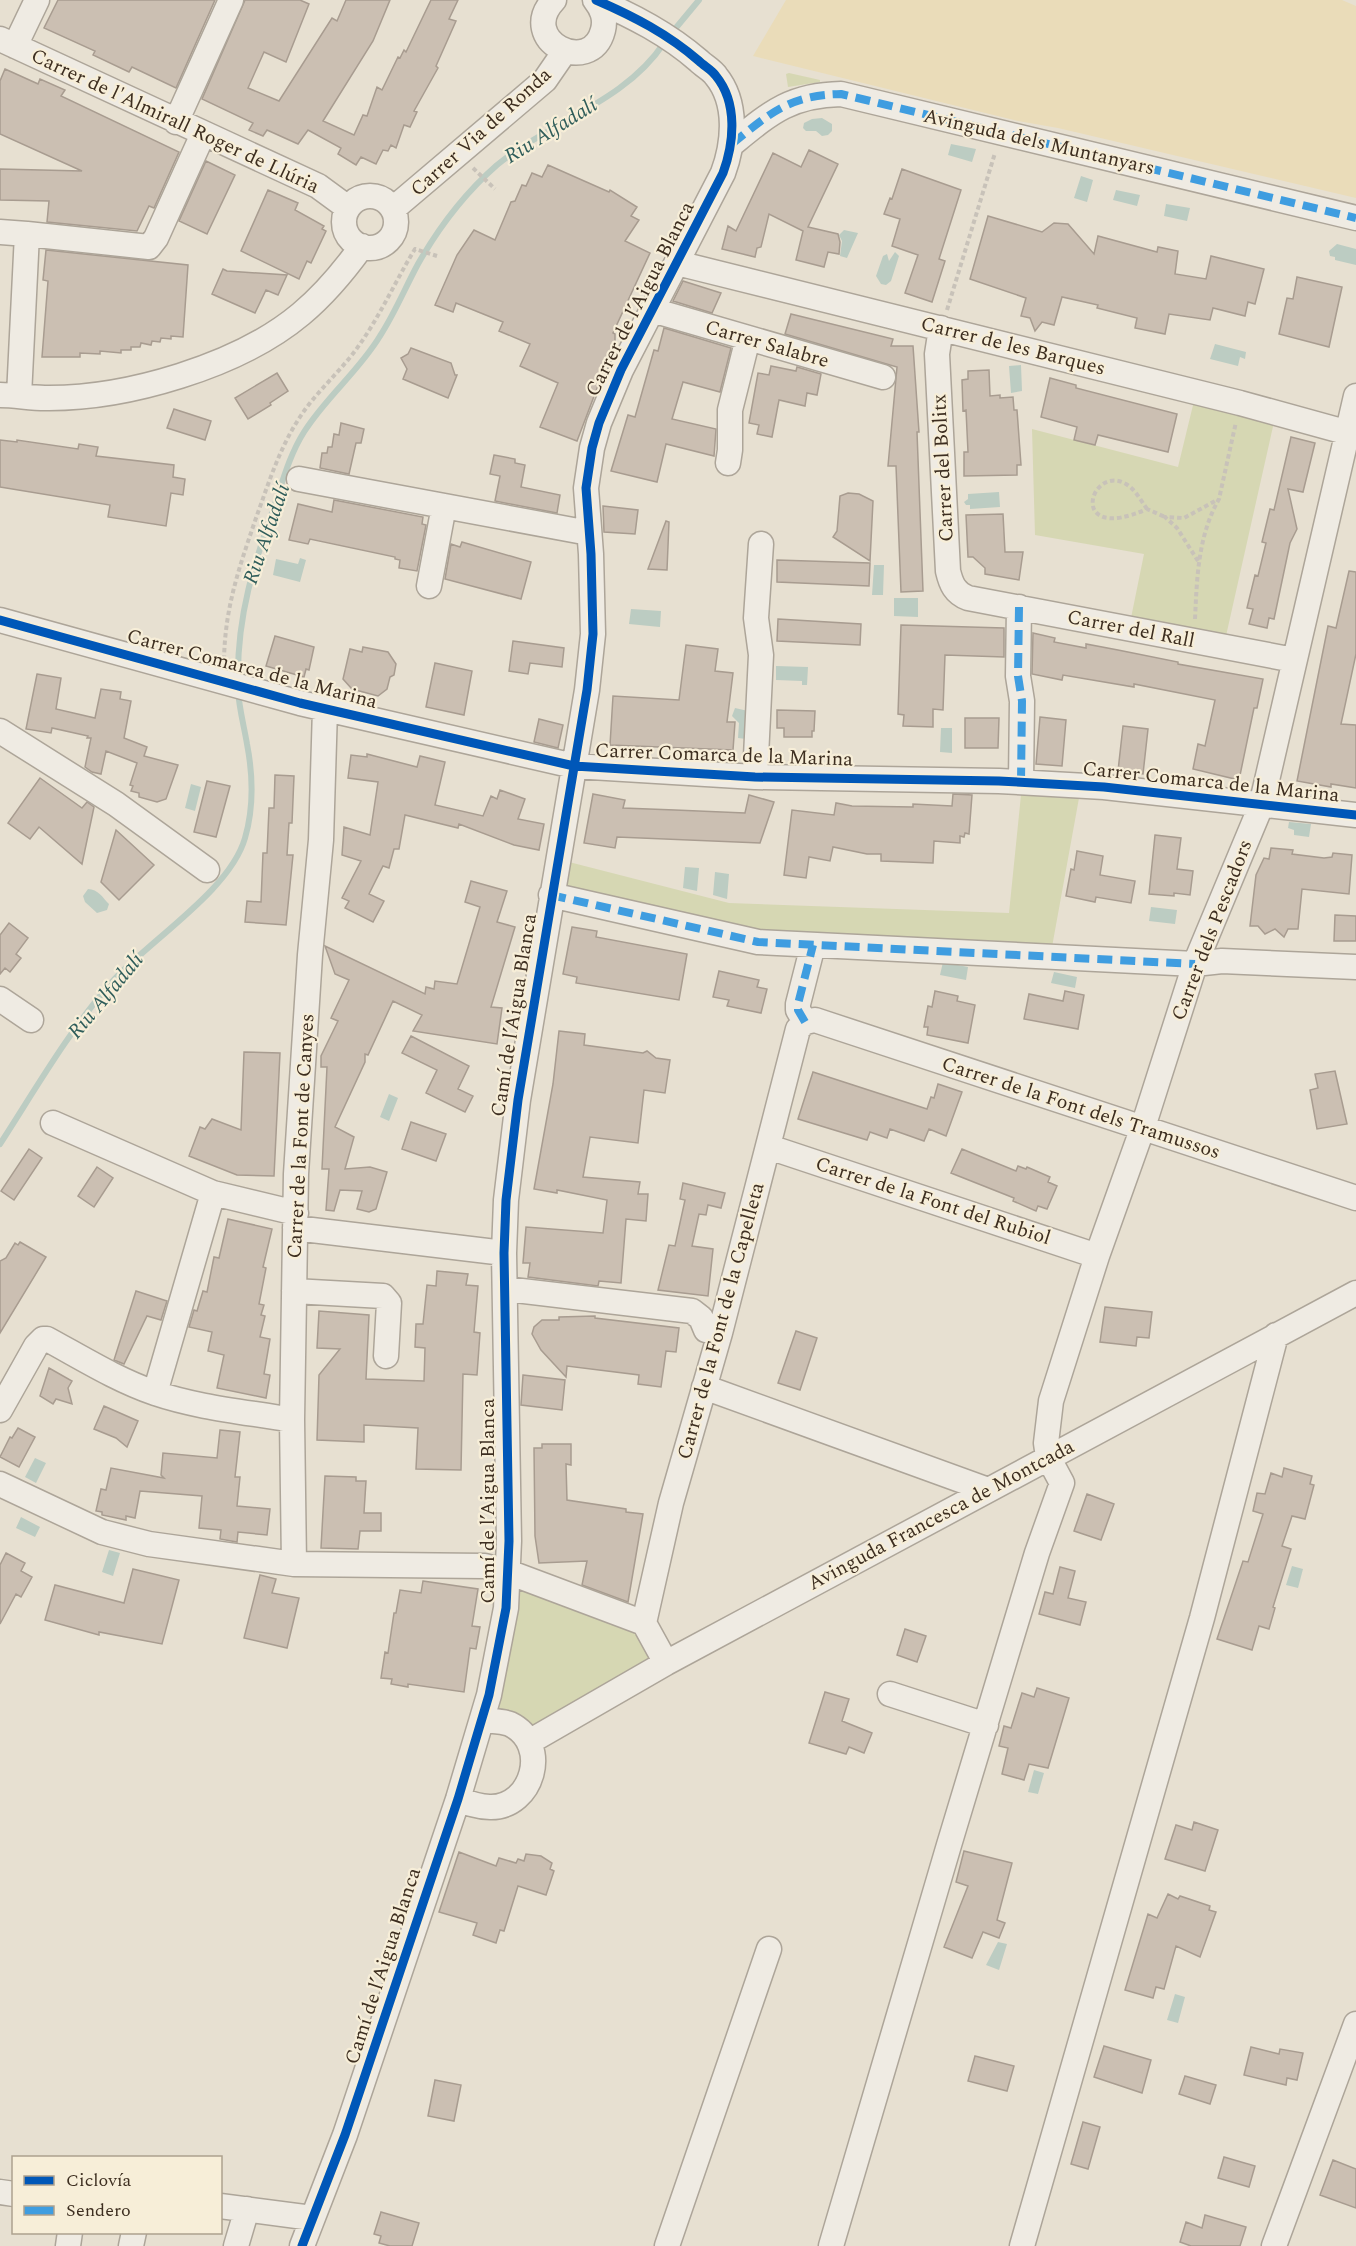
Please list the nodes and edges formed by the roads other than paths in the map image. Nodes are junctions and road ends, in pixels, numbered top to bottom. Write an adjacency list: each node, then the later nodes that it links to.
1 (37, 0): 6 (street)
2 (231, 0): 8 (street)
3 (554, 0): 7 (street)
4 (595, 0): 5 (street, Carrer de l’Aigua Blanca)
5 (621, 19): 7 (street); 10 (street, Carrer de l’Aigua Blanca)
6 (8, 42): 8 (street, Carrer de l'Almirall Roger de Llúria)
7 (565, 51): 12 (street, Carrer Via de Ronda)
8 (176, 122): 9 (street, Carrer de l'Almirall Roger de Llúria)
9 (203, 135): 11 (street, Carrer de l'Almirall Roger de Llúria); 15 (street)
10 (732, 144): 13 (street, Avinguda dels Muntanyars); 17 (street, Carrer de l’Aigua Blanca)
11 (348, 207): 12 (street); 16 (street)
12 (393, 209): 16 (street)
13 (1356, 218)
14 (0, 232): 15 (street)
15 (27, 234): 22 (street)
16 (362, 246): 22 (street)
17 (677, 263): 18 (street, Carrer de l’Aigua Blanca); 19 (street, Carrer de les Barques)
18 (652, 310): 20 (street, Carrer Salabre); 28 (street, Carrer de l’Aigua Blanca)
19 (941, 328): 24 (street, Carrer de les Barques); 31 (street, Carrer del Bolitx)
20 (748, 338): 21 (street, Carrer Salabre); 25 (street)
21 (883, 377)
22 (10, 395)
23 (1356, 396): 24 (street, Carrer dels Pescadors)
24 (1352, 433): 34 (street, Carrer dels Pescadors)
25 (728, 463)
26 (299, 479): 27 (street)
27 (444, 506): 28 (street); 30 (street)
28 (589, 533): 37 (street, Carrer de l’Aigua Blanca)
29 (761, 544): 38 (street)
30 (429, 586)
31 (968, 598): 32 (street, Carrer del Rall)
32 (1019, 607): 34 (street, Carrer del Rall); 39 (street)
33 (0, 620): 35 (street, Carrer Comarca de la Marina)
34 (1294, 660): 40 (street, Carrer dels Pescadors)
35 (325, 709): 37 (street, Carrer Comarca de la Marina); 55 (street, Carrer de la Font de Canyes)
36 (0, 731): 42 (street)
37 (574, 766): 38 (street, Carrer Comarca de la Marina); 43 (street, Camí de l’Aigua Blanca)
38 (755, 777): 39 (street, Carrer Comarca de la Marina)
39 (1021, 782): 40 (street, Carrer Comarca de la Marina)
40 (1261, 806): 41 (street, Carrer Comarca de la Marina); 45 (street, Carrer dels Pescadors)
41 (1356, 815)
42 (207, 870)
43 (551, 895): 44 (street); 56 (street, Camí de l’Aigua Blanca)
44 (813, 945): 45 (street); 49 (street)
45 (1195, 964): 46 (street); 51 (street, Carrer dels Pescadors)
46 (1356, 967)
47 (0, 999): 48 (street)
48 (31, 1020)
49 (805, 1023): 51 (street, Carrer de la Font dels Tramussos); 52 (street, Carrer de la Font de la Capelleta)
50 (53, 1123): 53 (street)
51 (1143, 1127): 54 (street, Carrer de la Font dels Tramussos); 57 (street, Carrer dels Pescadors)
52 (769, 1147): 57 (street, Carrer de la Font del Rubiol); 61 (street, Carrer de la Font de la Capelleta)
53 (213, 1193): 55 (street); 65 (street)
54 (1356, 1198)
55 (295, 1221): 56 (street); 59 (street, Carrer de la Font de Canyes)
56 (504, 1253): 58 (street, Camí de l’Aigua Blanca)
57 (1097, 1256): 68 (street, Carrer dels Pescadors)
58 (506, 1289): 61 (street); 72 (street, Camí de l’Aigua Blanca)
59 (294, 1291): 63 (street); 67 (street, Carrer de la Font de Canyes)
60 (1356, 1293): 62 (street, Avinguda Francesca de Montcada)
61 (720, 1333): 64 (street, Carrer de la Font de la Capelleta)
62 (1276, 1335): 68 (street, Avinguda Francesca de Montcada); 89 (street)
63 (386, 1356)
64 (704, 1387): 70 (street); 73 (street, Carrer de la Font de la Capelleta)
65 (155, 1393): 66 (street); 67 (street)
66 (0, 1410)
67 (292, 1420): 71 (street, Carrer de la Font de Canyes)
68 (1049, 1457): 70 (street, Avinguda Francesca de Montcada); 77 (street)
69 (0, 1484): 71 (street)
70 (988, 1490): 74 (street, Avinguda Francesca de Montcada)
71 (294, 1564): 72 (street)
72 (508, 1572): 73 (street); 76 (street, Camí de l’Aigua Blanca)
73 (644, 1623): 74 (street)
74 (666, 1663): 78 (street, Avinguda Francesca de Montcada)
75 (890, 1694): 77 (street)
76 (483, 1720): 78 (street); 79 (street, Camí de l’Aigua Blanca)
77 (986, 1725): 88 (street)
78 (529, 1742): 79 (street)
79 (458, 1799): 84 (street, Camí de l’Aigua Blanca)
80 (769, 1948): 87 (street)
81 (1356, 2024): 90 (street)
82 (222, 2206): 83 (street)
83 (247, 2209): 84 (street); 85 (street)
84 (312, 2218): 86 (street, Camí de l’Aigua Blanca)
85 (236, 2246)
86 (302, 2246)
87 (667, 2246)
88 (831, 2246)
89 (1022, 2246)
90 (1274, 2246)

